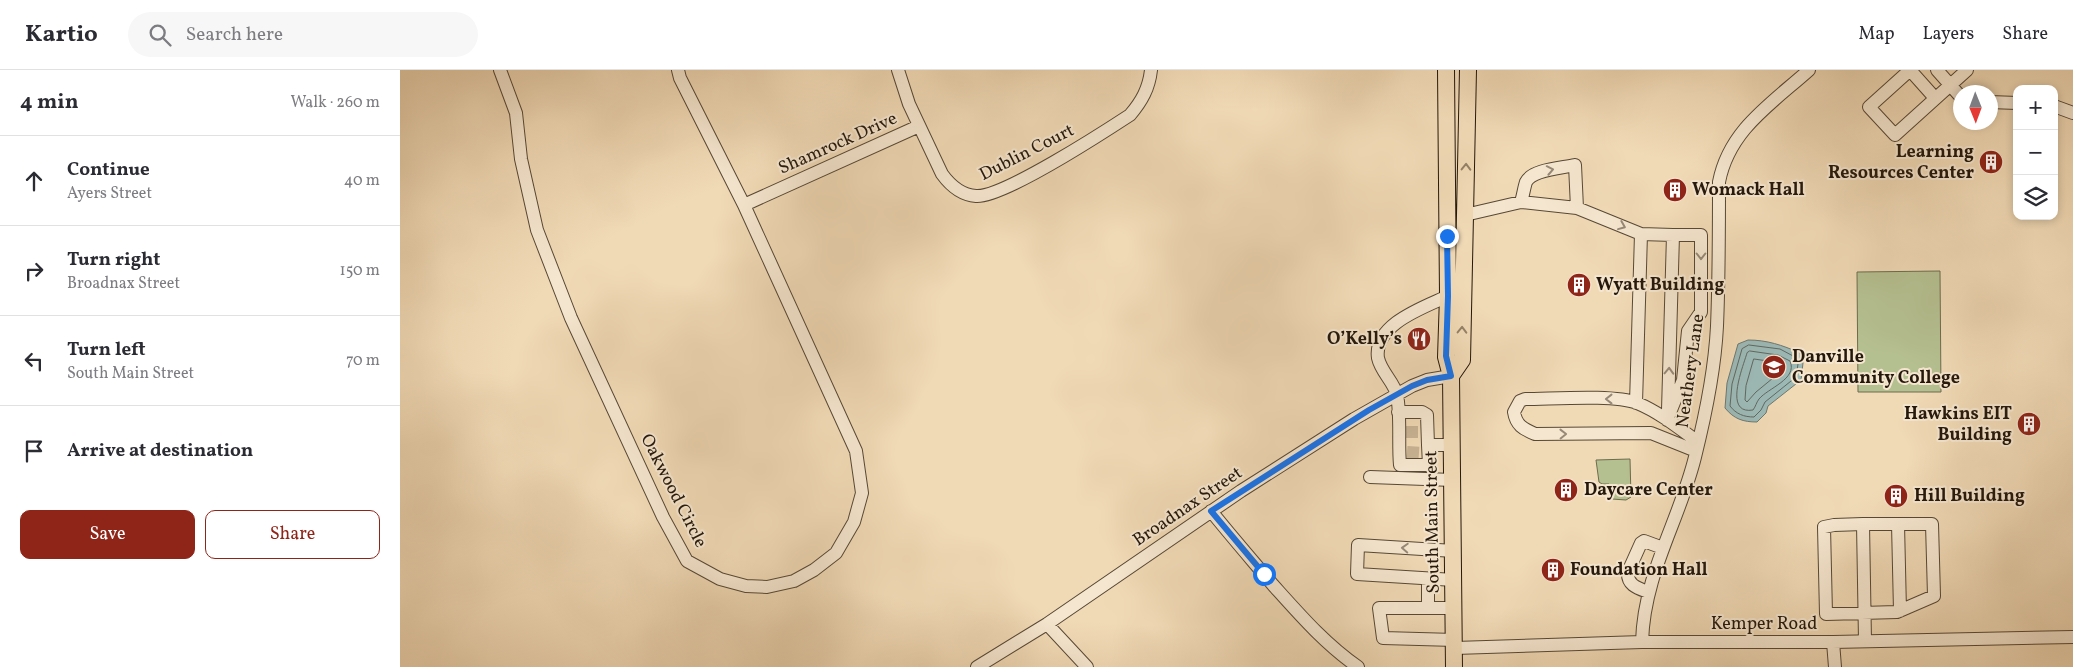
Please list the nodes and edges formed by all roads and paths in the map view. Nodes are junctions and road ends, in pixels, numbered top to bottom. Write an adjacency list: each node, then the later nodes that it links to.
1 (500, 70): 19 (street, Oakwood Circle)
2 (678, 70): 19 (street, Oakwood Circle)
3 (898, 70): 17 (street, Shamrock Drive)
4 (1151, 70): 17 (street, Dublin Court)
5 (1446, 70): 24 (main road, South Main Street)
6 (1468, 70): 21 (main road, South Main Street, one-way to 6)
7 (1808, 70): 32 (street, Neathery Lane)
8 (1937, 70): 10 (street)
9 (1967, 70): 10 (street)
10 (1950, 84): 11 (street); 12 (street)
11 (1953, 88)
12 (1935, 98): 12 (street)
13 (1998, 102): 14 (street)
14 (2013, 103)
15 (2058, 107): 16 (street)
16 (2073, 113)
17 (919, 126): 19 (street, Shamrock Drive)
18 (1521, 202): 20 (street); 20 (street, one-way to 20); 21 (street)
19 (744, 205)
20 (1577, 208): 22 (street, one-way to 22)
21 (1465, 216): 25 (main road, South Main Street, one-way to 21)
22 (1641, 234): 23 (street); 27 (street)
23 (1673, 235): 29 (street, one-way to 23); 29 (street, one-way to 29)
24 (1448, 296): 25 (main road, South Main Street); 26 (street)
25 (1451, 376): 26 (street, Broadnax Street); 31 (main road, South Main Street)
26 (1397, 394): 28 (street); 35 (street, Broadnax Street)
27 (1636, 403): 29 (street); 32 (street, one-way to 32)
28 (1398, 412): 30 (street); 30 (street)
29 (1667, 420): 32 (street)
30 (1425, 443): 31 (street)
31 (1452, 446): 34 (main road, South Main Street)
32 (1697, 447): 38 (street, Neathery Lane)
33 (1370, 476): 34 (street)
34 (1453, 480): 39 (main road, South Main Street)
35 (1211, 511): 47 (street, Broadnax Street); 55 (street)
36 (1863, 524): 37 (street); 46 (street); 46 (street)
37 (1898, 524): 45 (street); 45 (street)
38 (1663, 548): 42 (street, Neathery Lane); 42 (street)
39 (1454, 551): 40 (street, one-way to 40); 41 (main road, South Main Street)
40 (1428, 579): 41 (street); 43 (street)
41 (1454, 580): 44 (main road, South Main Street)
42 (1648, 592): 50 (street, Neathery Lane)
43 (1428, 608): 44 (street); 52 (street, Kemper Road)
44 (1454, 608): 52 (main road, South Main Street)
45 (1900, 611): 46 (street)
46 (1865, 613): 49 (street)
47 (1047, 624): 53 (street, Broadnax Street); 54 (street)
48 (2073, 637): 49 (street, Kemper Road)
49 (1865, 641): 51 (street, Kemper Road)
50 (1642, 642): 51 (street, Kemper Road); 52 (street, Kemper Road)
51 (1834, 642): 57 (street)
52 (1455, 644): 56 (main road, South Main Street)
53 (977, 667)
54 (1087, 667)
55 (1358, 667)
56 (1454, 667)
57 (1835, 667)

